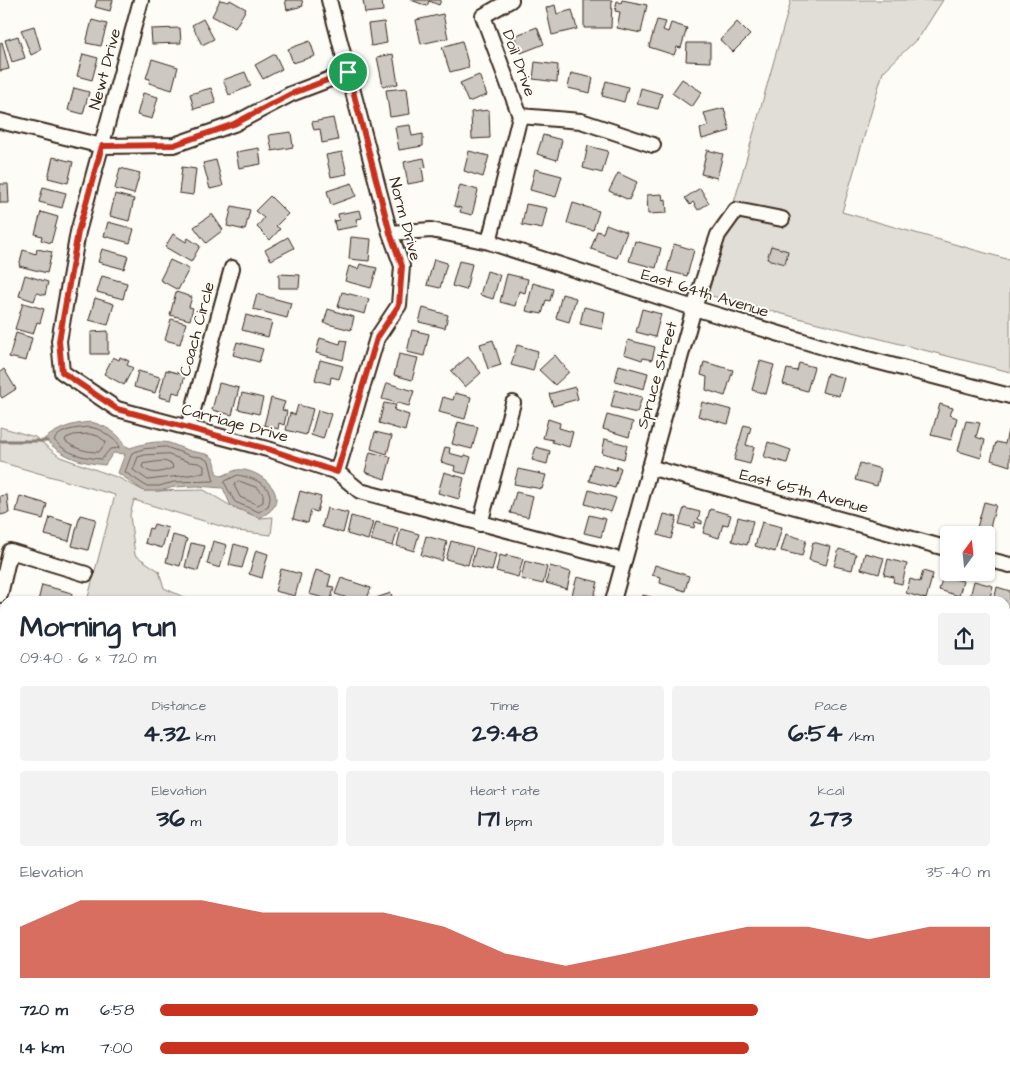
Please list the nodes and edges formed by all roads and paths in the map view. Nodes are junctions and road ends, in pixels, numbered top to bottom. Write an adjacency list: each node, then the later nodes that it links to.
1 (141, 0): 8 (street, Newt Drive)
2 (329, 0): 4 (street, Norm Drive)
3 (511, 0): 5 (street, Doil Drive)
4 (348, 72): 8 (street); 10 (street, Norm Drive)
5 (520, 116): 7 (street); 11 (street, Doil Drive)
6 (0, 121): 8 (street)
7 (653, 145)
8 (102, 146): 16 (street, Carriage Drive)
9 (782, 219): 13 (street, Spruce Street)
10 (390, 233): 11 (street, East 64th Avenue); 18 (street, Norm Drive)
11 (490, 242): 13 (street, East 64th Avenue)
12 (232, 268): 16 (street, Coach Circle)
13 (694, 308): 14 (street, East 64th Avenue); 17 (street, Spruce Street)
14 (1010, 396)
15 (513, 403): 19 (street)
16 (188, 428): 18 (street, Carriage Drive)
17 (649, 467): 20 (street, East 65th Avenue); 21 (street, Spruce Street)
18 (337, 472): 19 (street, Carriage Drive)
19 (480, 524): 21 (street, Carriage Drive)
20 (940, 546)
21 (624, 561): 26 (street, Spruce Street)
22 (995, 561): 23 (street)
23 (1010, 565)
24 (86, 574): 25 (street)
25 (0, 595)
26 (614, 596)

